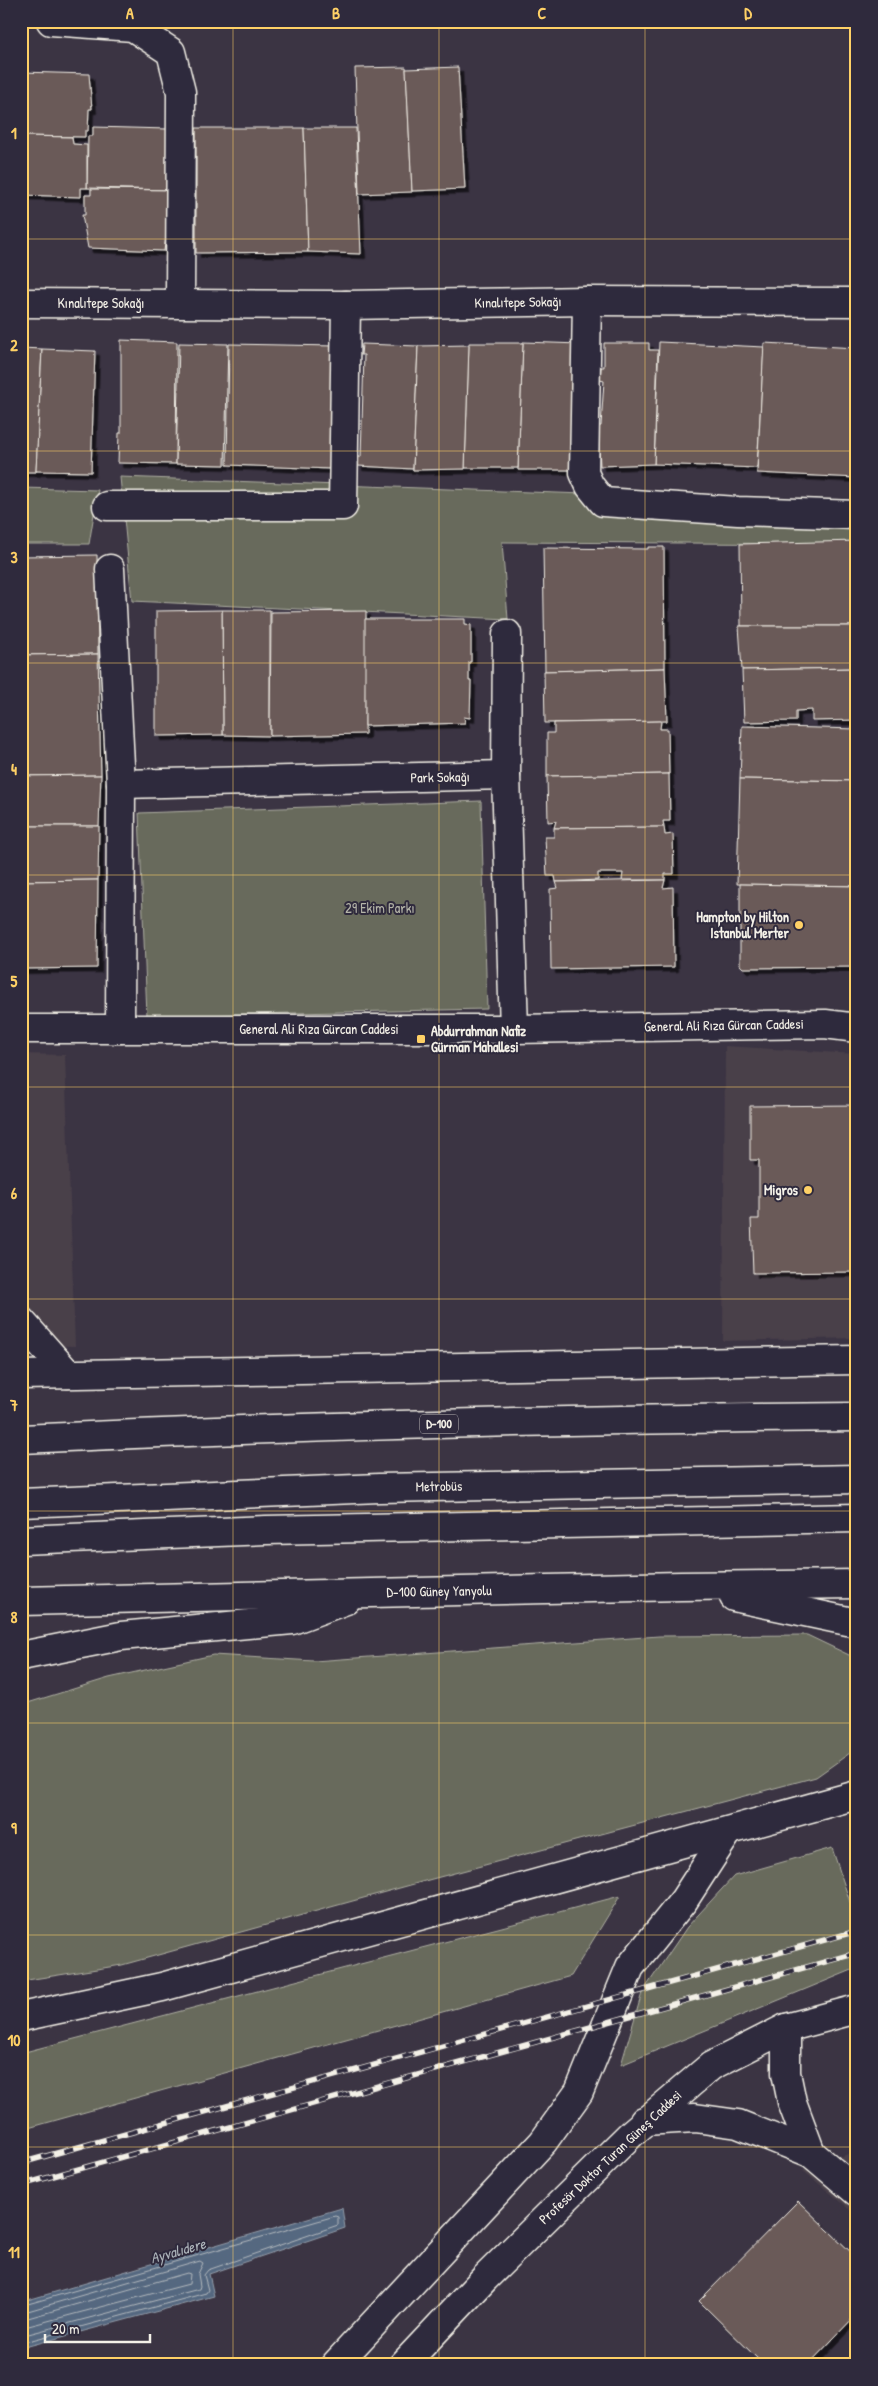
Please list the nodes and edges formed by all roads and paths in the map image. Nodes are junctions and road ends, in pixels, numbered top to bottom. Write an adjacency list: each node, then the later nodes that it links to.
1 (51, 21): 3 (main road)
2 (588, 301): 4 (main road, Kınalıtepe Sokağı); 6 (main road, Kınalıtepe Sokağı); 8 (main road)
3 (180, 302): 5 (main road, Kınalıtepe Sokağı); 6 (main road, Kınalıtepe Sokağı)
4 (857, 302)
5 (21, 303)
6 (346, 304): 7 (main road)
7 (107, 506)
8 (857, 515)
9 (110, 569): 12 (main road)
10 (507, 634): 11 (main road)
11 (506, 776): 12 (main road, Park Sokağı); 17 (main road)
12 (121, 784): 16 (main road)
13 (857, 1010): 14 (main road)
14 (825, 1024): 15 (main road, General Ali Rıza Gürcan Caddesi); 17 (main road, General Ali Rıza Gürcan Caddesi)
15 (857, 1028)
16 (120, 1029): 17 (main road, General Ali Rıza Gürcan Caddesi); 18 (main road, General Ali Rıza Gürcan Caddesi)
17 (514, 1029)
18 (21, 1030)
19 (21, 1321): 21 (main road)
20 (857, 1360): 21 (main road)
21 (68, 1374): 22 (main road)
22 (21, 1375)
23 (857, 1417): 24 (main road, D-100)
24 (21, 1439)
25 (857, 1479): 26 (main road, Metrobüs)
26 (21, 1503)
27 (857, 1518): 28 (main road)
28 (21, 1540)
29 (857, 1584): 30 (main road, D-100 Güney Yanyolu)
30 (682, 1586): 31 (main road, D-100 Güney Yanyolu); 33 (main road)
31 (363, 1593): 32 (main road, D-100 Güney Yanyolu); 34 (main road)
32 (21, 1601)
33 (857, 1623)
34 (21, 1656)
35 (857, 1795): 36 (main road)
36 (728, 1832): 38 (main road); 43 (main road)
37 (857, 2009): 39 (main road, Profesör Doktor Turan Güneş Caddesi)
38 (21, 2017)
39 (786, 2028): 40 (main road, Profesör Doktor Turan Güneş Caddesi); 41 (main road)
40 (644, 2121): 41 (main road); 44 (main road, Profesör Doktor Turan Güneş Caddesi)
41 (811, 2154): 42 (main road)
42 (857, 2192)
43 (335, 2365)
44 (403, 2365)

